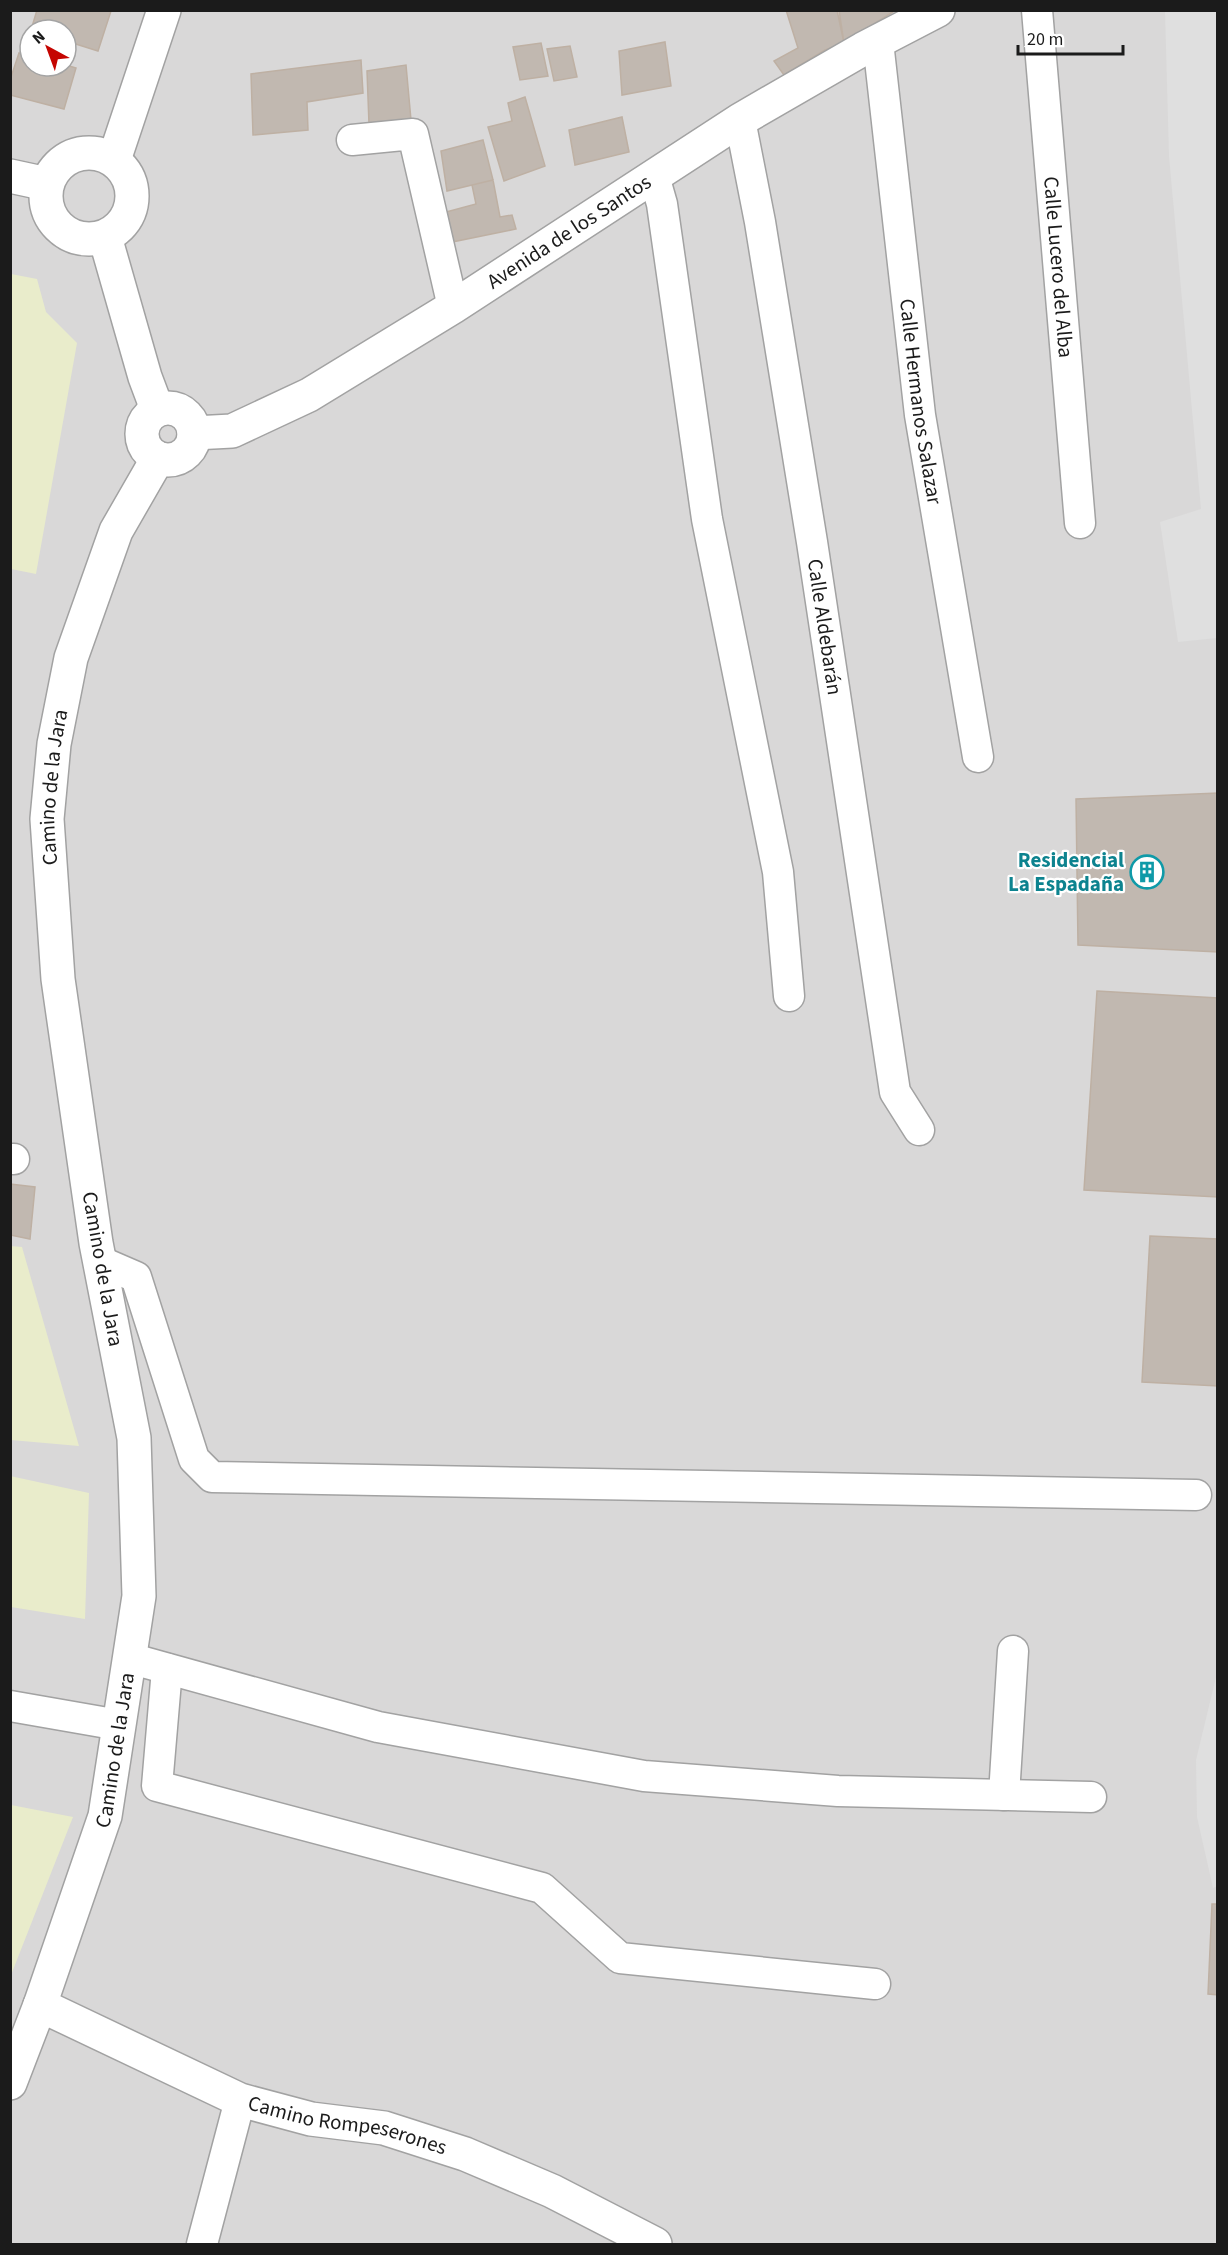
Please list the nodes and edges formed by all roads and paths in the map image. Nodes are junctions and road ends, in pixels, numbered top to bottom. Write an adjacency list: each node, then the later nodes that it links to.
1 (164, 10): 7 (street)
2 (938, 10): 4 (street, Avenida de los Santos)
3 (1037, 10): 16 (street, Calle Lucero del Alba)
4 (878, 42): 5 (street, Avenida de los Santos); 17 (street, Calle Hermanos Salazar)
5 (740, 120): 9 (street, Avenida de los Santos); 19 (street, Calle Aldebarán)
6 (352, 140): 12 (street)
7 (114, 160): 10 (street); 11 (street)
8 (10, 176): 10 (street)
9 (654, 176): 12 (street, Avenida de los Santos); 18 (street)
10 (47, 184): 11 (street)
11 (105, 237): 13 (street)
12 (453, 307): 14 (street, Avenida de los Santos)
13 (157, 409): 14 (street); 15 (street)
14 (194, 433): 15 (street)
15 (158, 458): 20 (street, Camino de la Jara)
16 (1080, 523)
17 (978, 757)
18 (789, 996)
19 (919, 1130)
20 (99, 1261): 21 (street); 23 (street, Camino de la Jara)
21 (1196, 1495)
22 (1013, 1651): 27 (street)
23 (129, 1658): 24 (street); 26 (street, Camino de la Jara)
24 (167, 1669): 27 (street); 29 (street)
25 (10, 1706): 26 (street)
26 (119, 1725): 30 (street, Camino de la Jara)
27 (1004, 1796): 28 (street)
28 (1091, 1797)
29 (875, 1984)
30 (40, 2005): 31 (street, Camino de la Jara); 32 (street, Camino Rompeserones)
31 (10, 2083)
32 (240, 2100): 33 (street); 34 (street, Camino Rompeserones)
33 (202, 2244)
34 (655, 2244)

